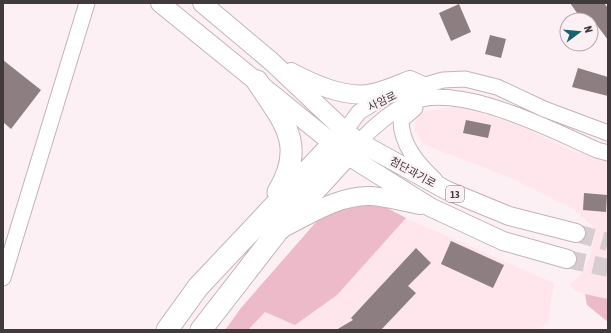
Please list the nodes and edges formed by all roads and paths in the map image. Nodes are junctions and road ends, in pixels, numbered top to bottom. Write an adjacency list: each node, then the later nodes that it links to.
1 (87, 3): 16 (street)
2 (160, 3): 5 (main road, 13)
3 (202, 3): 4 (main road, 13)
4 (272, 62): 6 (main road); 8 (main road, 13)
5 (257, 81): 8 (main road, 13); 12 (highway)
6 (423, 92): 7 (street, 사암로); 8 (street, 사암로); 8 (street, 사암로); 9 (street, 사암로); 10 (street, 사암로)
7 (608, 133)
8 (346, 143): 10 (main road, 첨단과기로 / 13); 11 (main road, 13); 12 (highway); 13 (highway)
9 (608, 152)
10 (446, 190): 14 (main road, 첨단과기로 / 13)
11 (430, 207): 13 (main road); 15 (main road, 13)
12 (262, 217): 17 (highway)
13 (277, 232): 18 (highway)
14 (576, 233)
15 (567, 259)
16 (3, 278)
17 (167, 330)
18 (201, 330)

